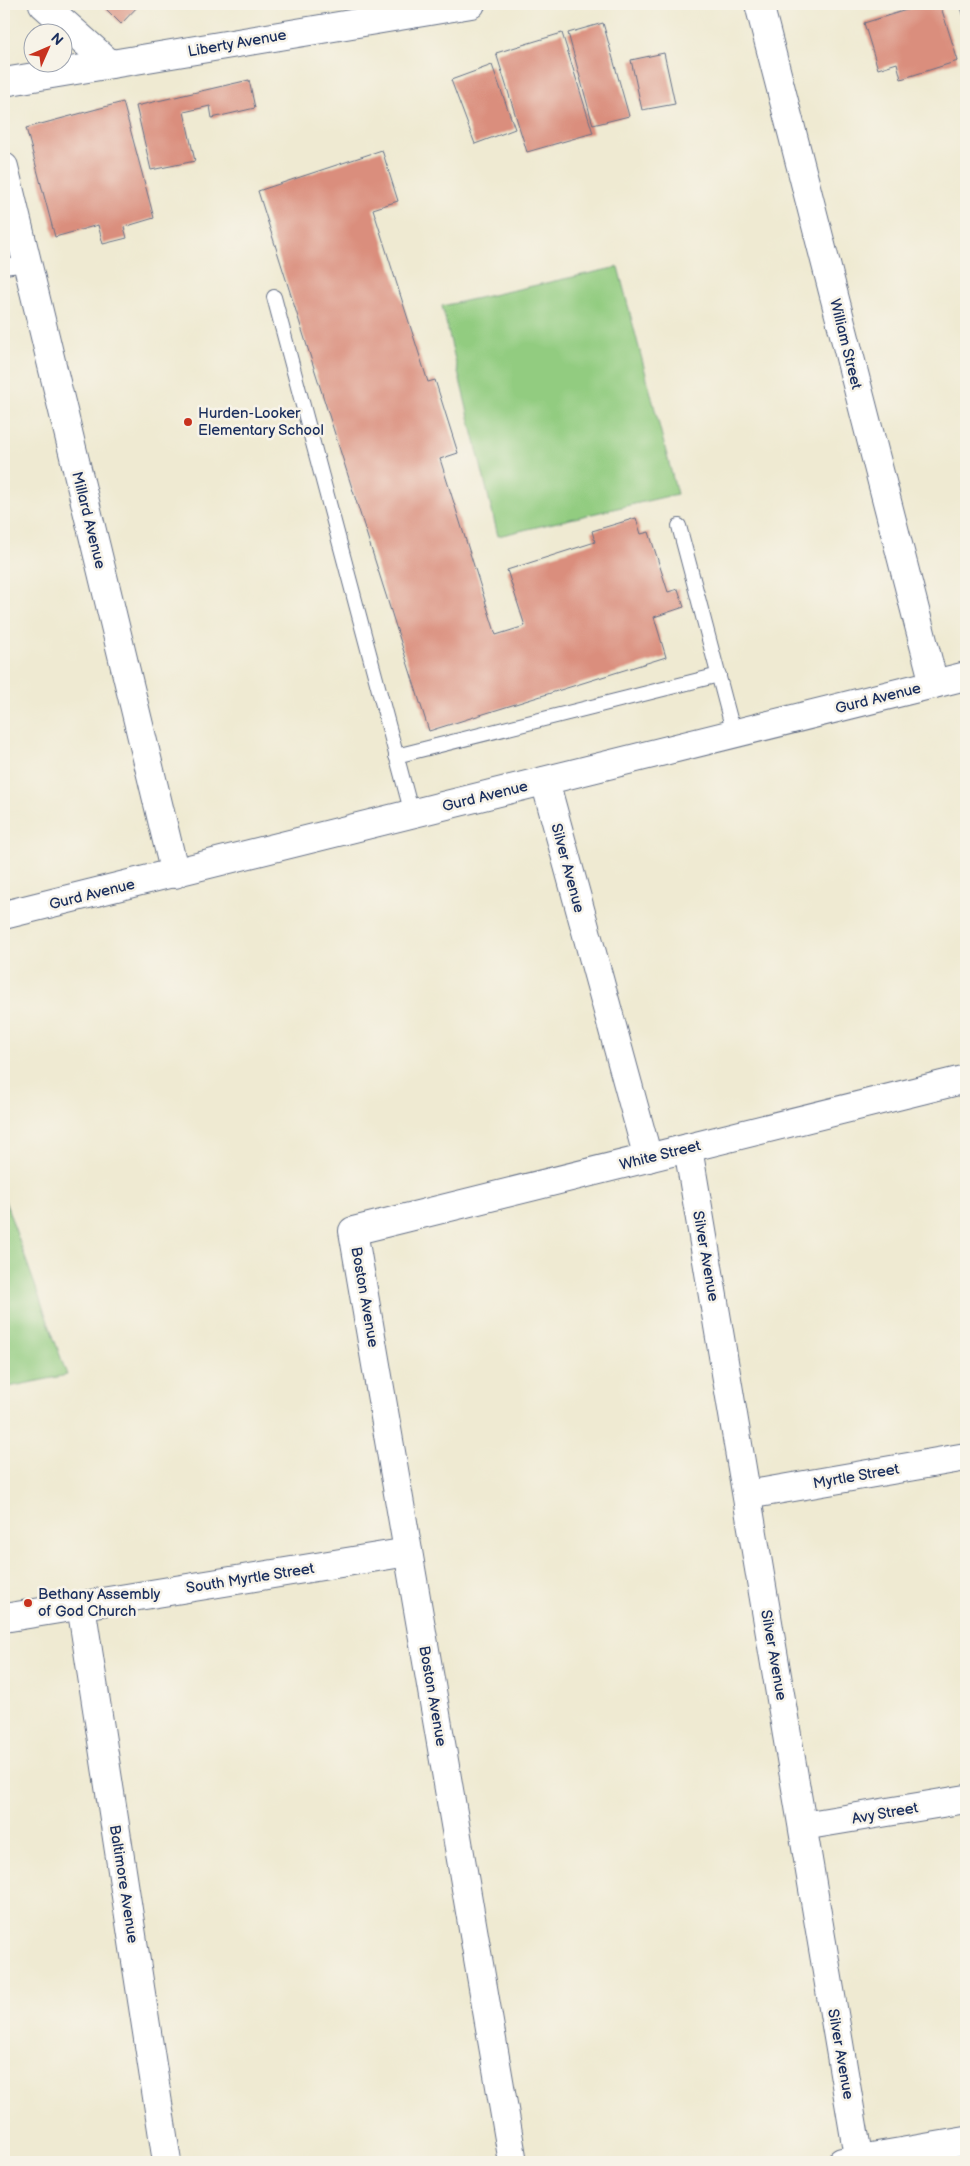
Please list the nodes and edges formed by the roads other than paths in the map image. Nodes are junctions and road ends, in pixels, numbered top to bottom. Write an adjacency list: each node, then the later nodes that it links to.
1 (42, 4): 4 (street)
2 (470, 4): 4 (street, Liberty Avenue)
3 (758, 4): 12 (street, William Street)
4 (110, 64): 5 (street, Liberty Avenue)
5 (4, 82)
6 (4, 167): 7 (street, Millard Avenue)
7 (16, 266): 17 (street, Millard Avenue)
8 (274, 297): 14 (lane)
9 (679, 526): 10 (lane)
10 (719, 675): 13 (lane); 14 (lane)
11 (966, 676): 12 (street, Gurd Avenue)
12 (934, 684): 13 (street, Gurd Avenue)
13 (734, 734): 15 (street, Gurd Avenue)
14 (396, 756): 16 (lane)
15 (545, 782): 16 (street, Gurd Avenue); 21 (street, Silver Avenue)
16 (412, 814): 17 (street, Gurd Avenue)
17 (175, 874): 18 (street, Gurd Avenue)
18 (4, 915)
19 (966, 1080): 20 (street, White Street)
20 (688, 1148): 21 (street, White Street); 24 (street, Silver Avenue)
21 (648, 1158): 22 (street, White Street)
22 (353, 1230): 25 (street, Boston Avenue)
23 (966, 1457): 24 (street, Myrtle Street)
24 (746, 1495): 29 (street, Silver Avenue)
25 (408, 1552): 26 (street, South Myrtle Street); 33 (street, Boston Avenue)
26 (81, 1606): 27 (street, South Myrtle Street); 32 (street, Baltimore Avenue)
27 (4, 1618)
28 (966, 1799): 29 (street, Avy Street)
29 (803, 1826): 31 (street, Silver Avenue)
30 (966, 2141): 31 (street)
31 (853, 2161)
32 (166, 2162)
33 (513, 2162)

